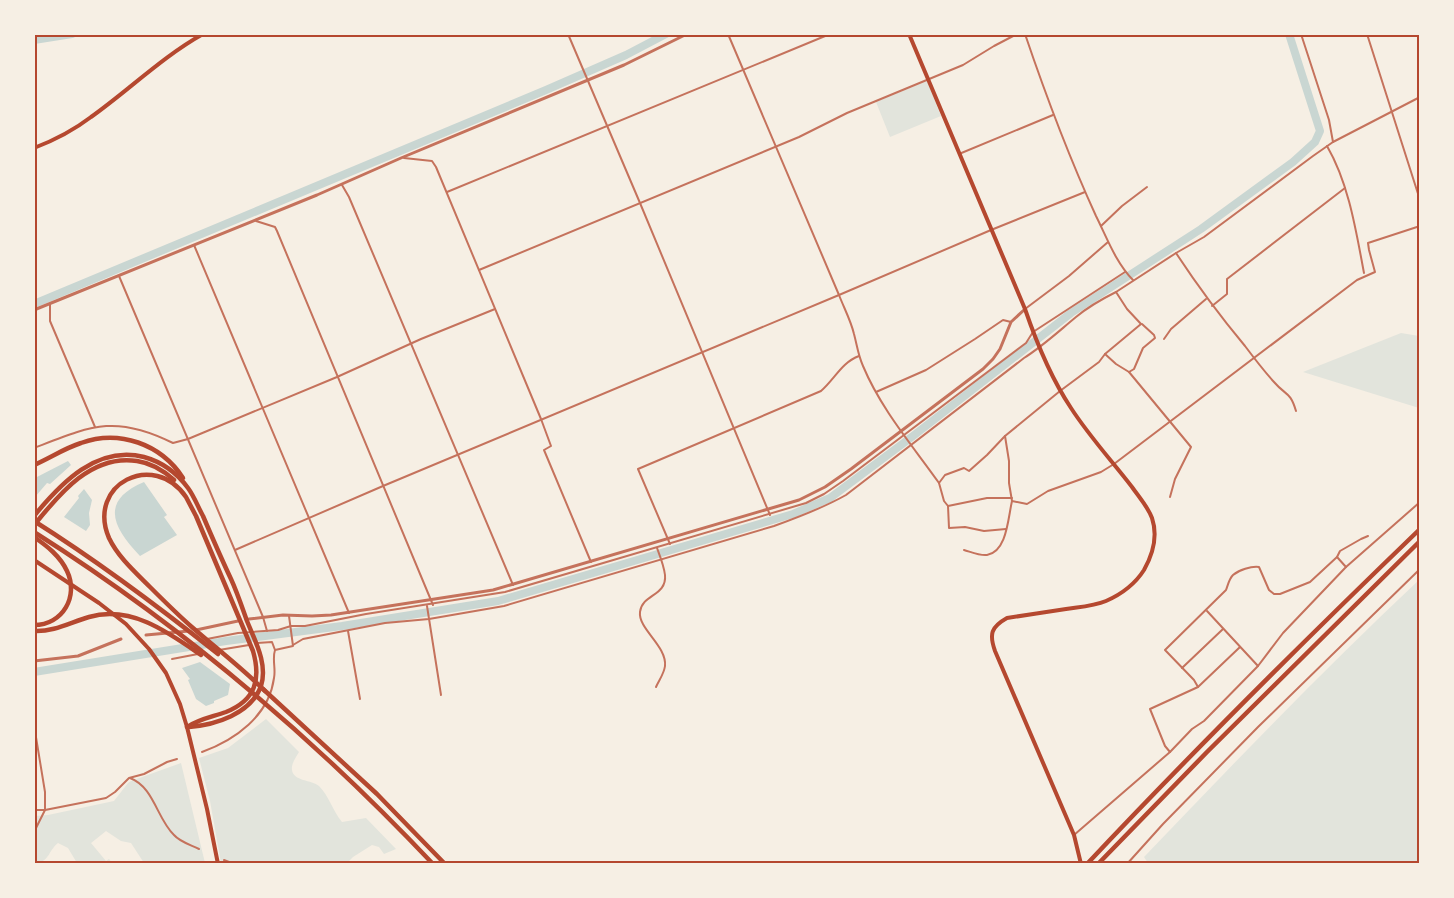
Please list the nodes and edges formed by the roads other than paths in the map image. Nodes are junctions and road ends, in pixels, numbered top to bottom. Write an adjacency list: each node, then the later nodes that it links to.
1 (203, 34): 21 (main road)
2 (568, 34): 12 (street)
3 (687, 34): 12 (street)
4 (728, 34): 11 (street)
5 (830, 34): 11 (street)
6 (909, 34): 13 (main road)
7 (1017, 34): 13 (street)
8 (1025, 34): 16 (street)
9 (1301, 34): 18 (street)
10 (1367, 34): 15 (street)
11 (743, 71): 17 (street); 20 (street)
12 (587, 78): 17 (street); 23 (street)
13 (928, 79): 20 (street); 22 (main road)
14 (1419, 96): 15 (street)
15 (1392, 111): 18 (street); 29 (street)
16 (1053, 115): 22 (street); 28 (street)
17 (607, 127): 27 (street); 30 (street)
18 (1333, 142): 19 (street)
19 (1327, 146): 26 (street); 37 (street)
20 (776, 147): 30 (street); 44 (street)
21 (34, 148)
22 (959, 154): 34 (main road)
23 (401, 158): 24 (street); 27 (street)
24 (341, 183): 31 (street); 55 (street)
25 (1147, 188): 32 (street)
26 (1345, 189): 40 (street); 47 (street)
27 (447, 192): 38 (street)
28 (1085, 192): 32 (street); 34 (street)
29 (1419, 200)
30 (640, 203): 38 (street); 57 (street)
31 (254, 220): 36 (street); 62 (street)
32 (1101, 226): 35 (street)
33 (1419, 226): 60 (street)
34 (991, 230): 44 (street); 49 (main road)
35 (1108, 242): 39 (street); 49 (street)
36 (194, 245): 41 (street); 65 (street)
37 (1176, 253): 42 (street); 45 (street)
38 (479, 270): 48 (street)
39 (1125, 272): 42 (street); 53 (street)
40 (1364, 273)
41 (119, 276): 46 (street); 74 (street)
42 (1133, 280): 43 (street)
43 (1116, 292): 52 (street); 56 (street)
44 (839, 295): 57 (street); 59 (street)
45 (1206, 298): 47 (street); 54 (street)
46 (50, 304): 50 (street); 69 (street)
47 (1212, 306): 60 (street)
48 (495, 309): 55 (street); 67 (street)
49 (1025, 309): 51 (street); 53 (main road)
50 (34, 310)
51 (1011, 322): 63 (street); 71 (street)
52 (1141, 324): 58 (street); 61 (street)
53 (1033, 333): 56 (main road); 72 (street)
54 (1164, 339)
55 (411, 344): 62 (street); 77 (street)
56 (1040, 348): 64 (main road); 75 (street)
57 (702, 352): 67 (street); 70 (street)
58 (1105, 354): 61 (street); 64 (street)
59 (859, 356): 63 (street); 70 (street)
60 (1255, 358): 66 (street); 68 (street)
61 (1129, 372): 68 (street)
62 (337, 377): 65 (street); 82 (street)
63 (876, 392): 71 (street)
64 (1060, 392): 73 (street); 78 (main road)
65 (263, 408): 74 (street); 92 (street)
66 (1296, 411)
67 (541, 419): 77 (street); 107 (street)
68 (1170, 422): 78 (street); 85 (street)
69 (95, 427): 74 (street); 76 (street)
70 (734, 428): 89 (street); 98 (street)
71 (901, 431): 72 (street); 89 (street)
72 (904, 436): 75 (street); 90 (street)
73 (1005, 436): 81 (street); 86 (street)
74 (188, 439): 102 (street)
75 (911, 445): 81 (street); 106 (street)
76 (34, 448)
77 (458, 454): 82 (street); 110 (street)
78 (1114, 464): 86 (street); 152 (main road)
79 (34, 465): 84 (highway)
80 (83, 472): 83 (highway); 84 (highway); 91 (highway); 93 (highway)
81 (939, 483): 88 (street)
82 (383, 486): 92 (street); 111 (street)
83 (181, 489): 123 (highway); 141 (highway)
84 (190, 490): 123 (highway)
85 (1170, 497)
86 (1012, 500): 88 (street); 94 (street)
87 (1419, 502): 108 (street)
88 (948, 506): 94 (street)
89 (768, 510): 90 (street); 98 (street)
90 (770, 515): 100 (street)
91 (34, 516)
92 (309, 518): 102 (street); 115 (street)
93 (34, 523): 141 (highway)
94 (1006, 529): 103 (street)
95 (1419, 529): 161 (highway)
96 (34, 534): 121 (highway); 138 (highway)
97 (1368, 536): 104 (street)
98 (668, 539): 100 (street); 107 (street)
99 (1419, 541): 162 (highway)
100 (670, 544): 101 (street)
101 (657, 548): 106 (street); 112 (street)
102 (235, 550): 117 (street)
103 (964, 550)
104 (1337, 557): 108 (street); 114 (street)
105 (34, 560): 145 (main road)
106 (661, 560): 119 (street); 139 (street)
107 (591, 562): 110 (street)
108 (1346, 567): 136 (street)
109 (1419, 569): 163 (street)
110 (513, 585): 111 (street)
111 (430, 600): 112 (street); 115 (street)
112 (433, 604): 113 (street)
113 (427, 605): 119 (street); 122 (street)
114 (1206, 610): 124 (street); 137 (street)
115 (349, 613): 116 (street)
116 (289, 616): 117 (street); 122 (street)
117 (263, 617): 118 (street); 126 (street)
118 (249, 619)
119 (429, 619): 127 (street); 142 (street)
120 (238, 621): 128 (street)
121 (34, 625)
122 (291, 627): 126 (street); 131 (street)
123 (247, 628): 145 (highway)
124 (1223, 629): 132 (street); 137 (street)
125 (34, 631): 138 (highway)
126 (267, 631): 130 (street)
127 (348, 631): 131 (street); 143 (street)
128 (147, 635)
129 (122, 639): 135 (street)
130 (185, 642)
131 (293, 643): 133 (street)
132 (1240, 647): 136 (street); 140 (street)
133 (274, 650): 134 (street); 146 (street)
134 (172, 659)
135 (34, 661)
136 (1258, 666): 147 (street)
137 (1182, 668): 140 (street)
138 (242, 685): 158 (highway)
139 (656, 687)
140 (1198, 687): 147 (street)
141 (265, 690): 159 (highway)
142 (441, 695)
143 (360, 699)
144 (34, 725): 151 (street)
145 (187, 727): 156 (main road)
146 (202, 752)
147 (1170, 752): 152 (street)
148 (177, 759): 149 (street)
149 (129, 778): 151 (street); 154 (street)
150 (34, 810): 151 (street)
151 (45, 810): 153 (street)
152 (1074, 835): 160 (main road)
153 (34, 846)
154 (199, 849)
155 (224, 860): 157 (street)
156 (218, 864)
157 (234, 864)
158 (433, 864)
159 (445, 864)
160 (1081, 864)
161 (1087, 864)
162 (1098, 864)
163 (1127, 864)

